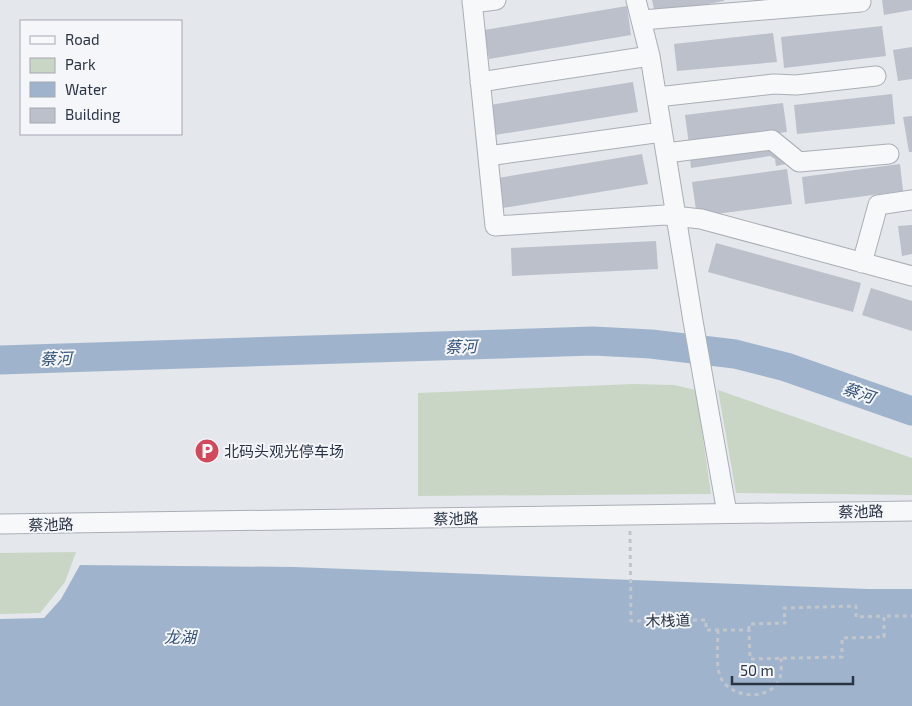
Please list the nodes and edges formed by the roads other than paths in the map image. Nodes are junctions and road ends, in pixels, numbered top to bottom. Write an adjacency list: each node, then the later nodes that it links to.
1 (496, 0): 3 (street)
2 (636, 0): 5 (street)
3 (472, 2): 8 (street)
4 (861, 2): 5 (street)
5 (642, 20): 6 (street)
6 (650, 56): 8 (street); 9 (street)
7 (876, 76): 9 (street)
8 (480, 82): 13 (street)
9 (657, 97): 10 (street)
10 (662, 132): 11 (street); 13 (street)
11 (666, 153): 12 (street); 15 (street)
12 (889, 154)
13 (488, 156): 15 (street)
14 (912, 200): 16 (street)
15 (676, 216): 16 (street); 19 (street)
16 (862, 263): 17 (street)
17 (912, 276)
18 (912, 511): 19 (street, 蔡池路)
19 (727, 513): 20 (street, 蔡池路)
20 (0, 524)

